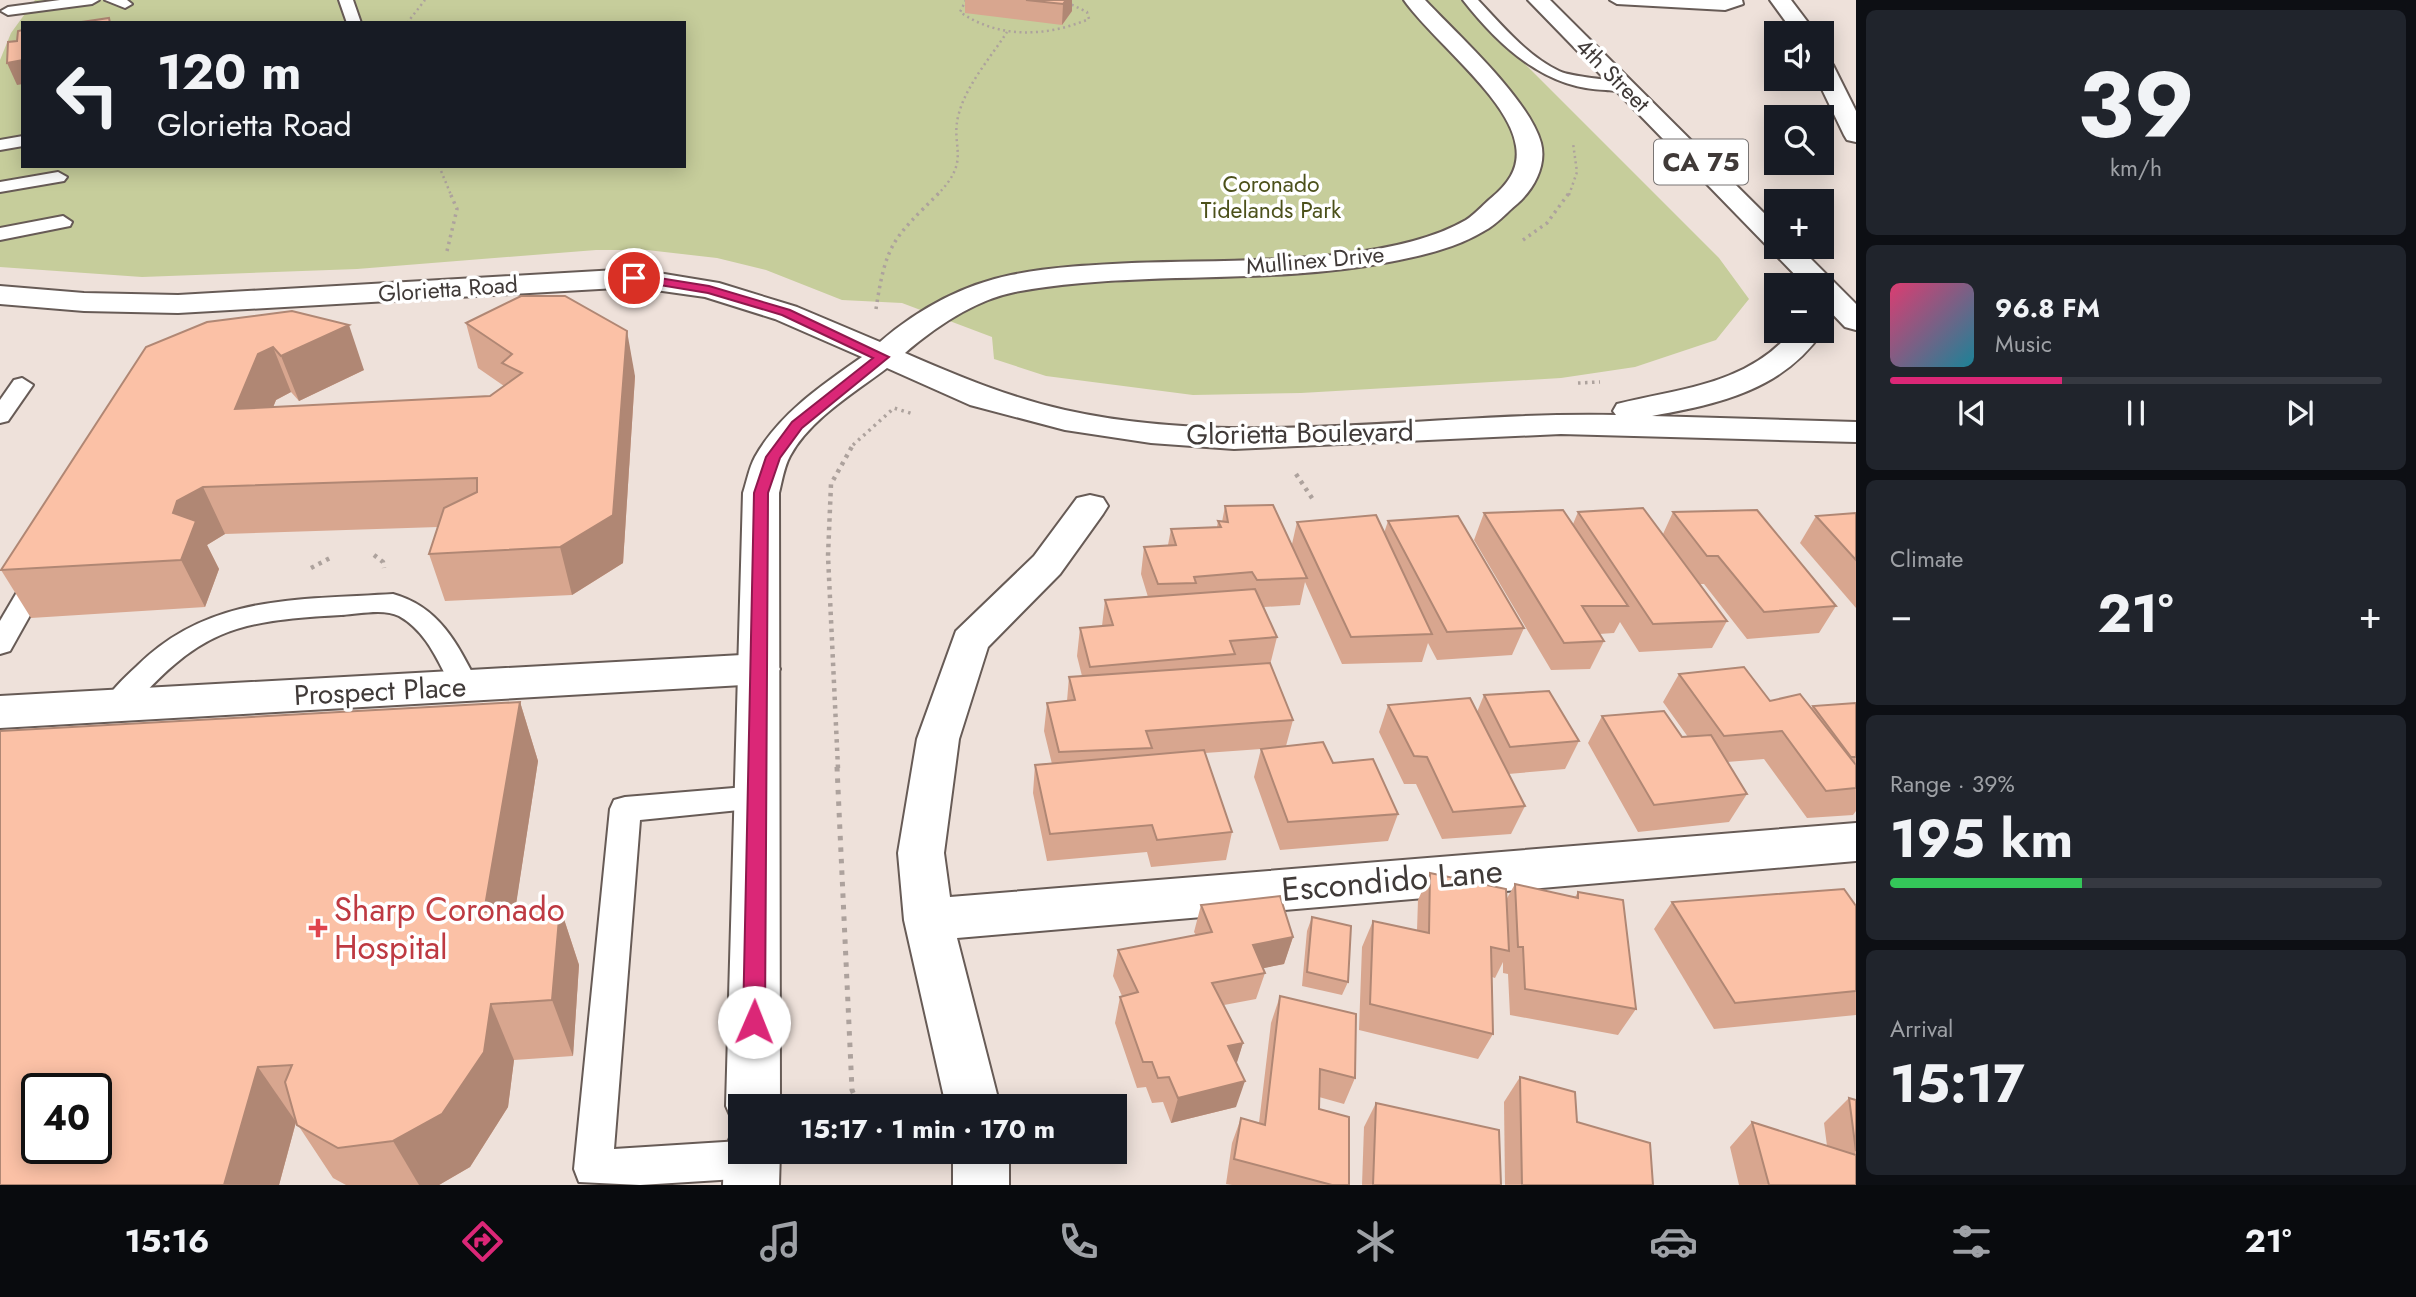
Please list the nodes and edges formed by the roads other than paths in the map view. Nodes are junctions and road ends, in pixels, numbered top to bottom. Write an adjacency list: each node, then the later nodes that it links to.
1 (92, 0): 9 (lane)
2 (346, 0): 10 (lane)
3 (1414, 0): 28 (main road, Mullinex Drive)
4 (1470, 0): 12 (lane)
5 (1538, 0): 12 (main road, 4th Street / CA 75)
6 (1617, 0): 8 (lane)
7 (1780, 0): 11 (main road)
8 (1736, 2)
9 (9, 11)
10 (353, 21)
11 (1796, 21)
12 (1624, 86): 20 (main road, 4th Street / CA 75)
13 (1834, 90): 14 (main road)
14 (1856, 135)
15 (21, 141): 16 (lane)
16 (0, 145)
17 (58, 177): 18 (lane)
18 (0, 187)
19 (63, 222): 21 (lane)
20 (1764, 228)
21 (0, 234)
22 (1793, 259): 23 (main road)
23 (1806, 273)
24 (0, 295): 28 (main road, Glorietta Road)
25 (1834, 302): 26 (main road)
26 (1856, 321)
27 (1799, 343): 31 (main road, Glorietta Boulevard)
28 (882, 357): 31 (main road, Glorietta Boulevard); 36 (main road, Mullinex Drive)
29 (22, 385): 30 (lane)
30 (0, 416)
31 (1561, 424): 32 (main road, Glorietta Boulevard)
32 (1856, 432)
33 (1090, 506): 42 (main road)
34 (48, 561): 35 (lane)
35 (0, 644)
36 (760, 669): 37 (main road, Prospect Place); 40 (main road, Mullinex Drive)
37 (465, 685): 38 (main road, Prospect Place); 38 (lane)
38 (116, 706): 39 (main road, Prospect Place)
39 (0, 712)
40 (758, 799): 43 (main road, Mullinex Drive); 45 (lane)
41 (1856, 842): 42 (main road, Escondido Lane)
42 (928, 920): 44 (main road)
43 (753, 1094)
44 (970, 1094)
45 (728, 1153)
46 (981, 1164): 47 (main road)
47 (981, 1185)

